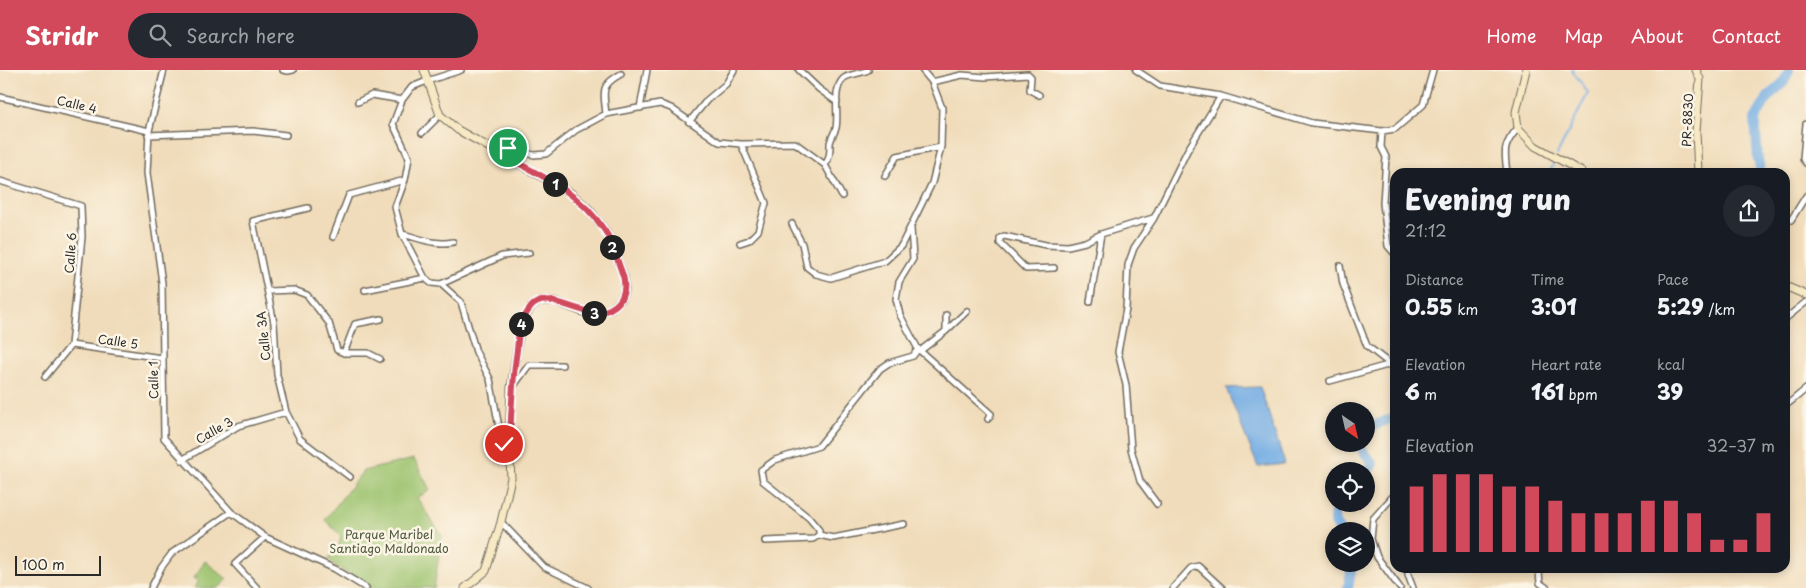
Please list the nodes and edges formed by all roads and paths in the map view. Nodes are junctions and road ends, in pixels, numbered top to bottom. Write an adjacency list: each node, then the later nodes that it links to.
1 (164, 70): 31 (street, Calle 1)
2 (283, 70): 3 (street)
3 (293, 70)
4 (424, 70): 16 (street)
5 (461, 70): 16 (street)
6 (647, 70): 24 (street)
7 (734, 70): 27 (street)
8 (799, 70): 23 (street)
9 (868, 70): 23 (street)
10 (922, 70): 17 (street)
11 (1136, 70): 19 (street)
12 (1433, 70): 30 (street)
13 (1526, 70): 29 (street)
14 (1696, 70): 41 (street, PR-8830 / PR-8830)
15 (621, 74): 26 (street)
16 (427, 81): 21 (street); 25 (street)
17 (932, 82): 18 (street); 35 (street)
18 (1039, 95)
19 (1221, 96): 30 (street); 48 (street)
20 (0, 97): 31 (street, Calle 4)
21 (402, 100): 22 (street); 43 (street)
22 (358, 102)
23 (837, 102): 38 (street)
24 (640, 108): 26 (street); 27 (street)
25 (440, 114): 32 (street); 36 (street)
26 (606, 114): 36 (street)
27 (689, 122): 34 (street)
28 (1806, 124): 37 (street)
29 (1518, 128): 39 (street); 40 (street)
30 (1382, 131): 57 (street)
31 (149, 133): 33 (street, Calle 4); 77 (street, Calle 1)
32 (422, 133)
33 (286, 135)
34 (741, 144): 38 (street); 56 (street)
35 (941, 147): 42 (street); 51 (street)
36 (493, 150): 84 (street)
37 (1806, 163)
38 (825, 165): 45 (street)
39 (1506, 168)
40 (1575, 168)
41 (1698, 168)
42 (885, 176)
43 (405, 180): 52 (street); 54 (street)
44 (0, 181): 74 (street, Calle 6)
45 (842, 196)
46 (1806, 196): 49 (street)
47 (308, 208): 65 (street, Calle 3A)
48 (1154, 218): 53 (street); 93 (street)
49 (1791, 220)
50 (792, 224): 51 (street)
51 (911, 227): 75 (street)
52 (402, 234): 55 (street); 61 (street)
53 (1102, 234): 60 (street); 67 (street)
54 (333, 237)
55 (453, 242)
56 (740, 243)
57 (1390, 248)
58 (529, 253): 62 (street)
59 (1340, 266): 79 (street)
60 (1054, 268)
61 (425, 278): 62 (street); 64 (street)
62 (440, 284): 89 (street)
63 (1790, 288): 66 (street)
64 (365, 290)
65 (268, 291): 76 (street); 87 (street, Calle 3A)
66 (1803, 295): 68 (street)
67 (1090, 302)
68 (1806, 302): 70 (street)
69 (967, 311): 73 (street)
70 (1790, 314)
71 (946, 315): 73 (street)
72 (382, 319): 76 (street)
73 (946, 331): 75 (street)
74 (71, 345): 77 (street, Calle 5); 82 (street)
75 (919, 350): 88 (street); 97 (street)
76 (344, 353): 78 (street)
77 (162, 358): 90 (street, Calle 1)
78 (380, 359)
79 (1390, 363)
80 (562, 365): 84 (street)
81 (1390, 365): 83 (street)
82 (44, 377)
83 (1330, 381)
84 (511, 388): 89 (street)
85 (1806, 389): 86 (street)
86 (1790, 402)
87 (286, 412): 90 (street, Calle 3); 91 (street, Calle 3A)
88 (988, 419)
89 (510, 445): 95 (street)
90 (182, 460): 94 (street, Calle 1)
91 (350, 477)
92 (1390, 499): 109 (street)
93 (1157, 504)
94 (231, 512): 98 (street, Calle 1); 102 (street)
95 (502, 522): 105 (street); 106 (street)
96 (904, 524): 97 (street)
97 (819, 534): 99 (street)
98 (265, 537): 103 (street); 104 (street, Calle 1)
99 (764, 541)
100 (1408, 573): 110 (street)
101 (1539, 573): 111 (street)
102 (151, 588)
103 (257, 588)
104 (366, 588)
105 (465, 588)
106 (588, 588)
107 (1173, 588): 108 (street)
108 (1222, 588)
109 (1400, 588)
110 (1413, 588)
111 (1547, 588)

